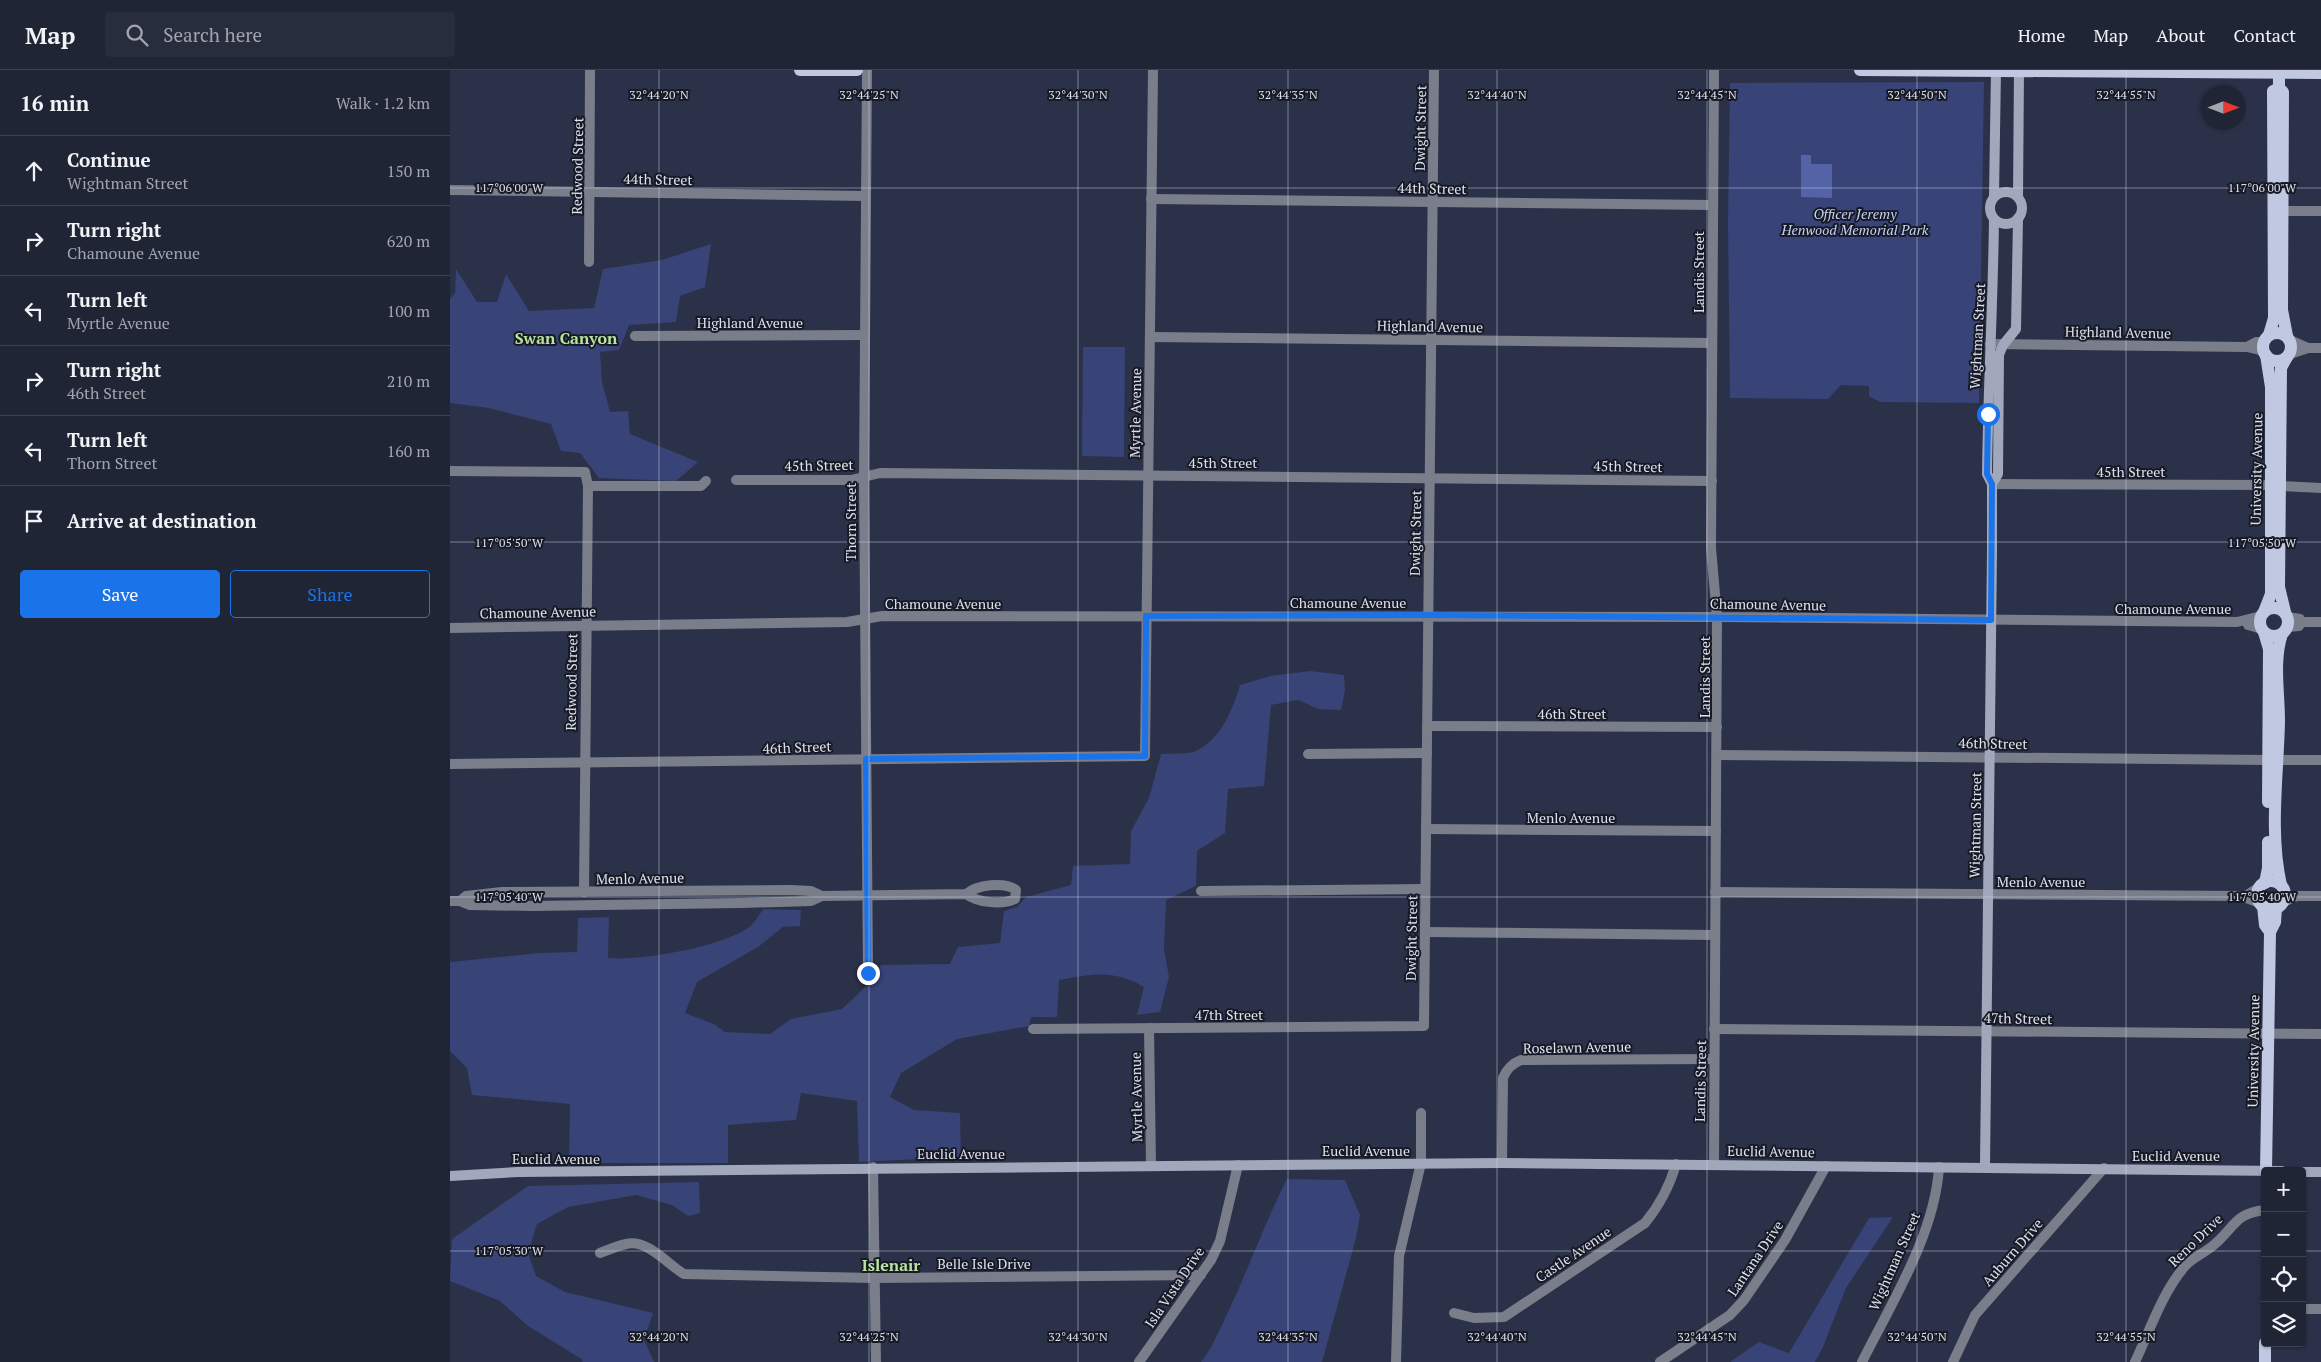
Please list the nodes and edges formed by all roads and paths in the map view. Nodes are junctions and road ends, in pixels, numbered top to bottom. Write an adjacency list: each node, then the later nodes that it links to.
1 (590, 70): 14 (street, Redwood Street)
2 (800, 70): 3 (main road)
3 (857, 70)
4 (867, 70): 15 (street, Thorn Street)
5 (1152, 70): 18 (street, Myrtle Avenue)
6 (1434, 70): 19 (street, Dwight Street)
7 (1714, 70): 20 (street, Landis Street)
8 (1860, 70): 9 (main road)
9 (1996, 70): 10 (main road); 16 (main road, Wightman Street)
10 (2019, 70): 11 (main road); 17 (main road, Wightman Street)
11 (2279, 71): 12 (main road); 21 (main road, University Avenue)
12 (2321, 72)
13 (450, 190): 14 (street, 44th Street)
14 (590, 192): 15 (street, 44th Street); 25 (street, Redwood Street)
15 (866, 196): 26 (street, Thorn Street)
16 (1994, 196): 17 (main road); 24 (main road, Wightman Street)
17 (2018, 197): 23 (main road, Wightman Street)
18 (1151, 199): 19 (street, 44th Street); 28 (street, Myrtle Avenue)
19 (1432, 202): 20 (street, 44th Street); 30 (street, Dwight Street)
20 (1712, 205): 31 (street, Landis Street)
21 (2279, 211): 22 (street); 29 (main road, University Avenue); 34 (main road, University Avenue)
22 (2321, 211)
23 (2018, 218): 24 (main road); 33 (main road, Wightman Street)
24 (1994, 219): 32 (main road, Wightman Street)
25 (589, 262)
26 (865, 335): 27 (street, Highland Avenue); 40 (street, Thorn Street)
27 (635, 336)
28 (1150, 337): 30 (street, Highland Avenue); 39 (street, Myrtle Avenue)
29 (2288, 338): 34 (main road); 35 (street); 37 (main road, University Avenue)
30 (1431, 340): 31 (street, Highland Avenue); 41 (street, Dwight Street)
31 (1711, 343): 44 (street, Landis Street)
32 (1990, 344): 33 (street, Highland Avenue); 45 (main road, Wightman Street)
33 (2004, 345): 34 (street, Highland Avenue); 45 (main road, Wightman Street)
34 (2266, 346): 37 (main road); 47 (main road, University Avenue)
35 (2308, 348): 36 (street); 37 (street)
36 (2321, 348)
37 (2288, 355): 47 (main road, University Avenue)
38 (450, 471): 46 (street, Redwood Street)
39 (1148, 475): 40 (street, 45th Street); 41 (street, 45th Street); 51 (street, Myrtle Avenue)
40 (864, 478): 42 (street, 45th Street); 53 (street, Thorn Street)
41 (1430, 478): 44 (street, 45th Street); 50 (street, Dwight Street)
42 (736, 480)
43 (706, 481): 46 (street)
44 (1712, 481): 52 (street, Landis Street)
45 (1992, 484): 47 (street, 45th Street); 54 (main road, Wightman Street)
46 (588, 486): 58 (street, Redwood Street)
47 (2275, 486): 48 (street, 45th Street); 49 (main road, University Avenue); 57 (main road, University Avenue)
48 (2321, 488)
49 (2262, 614): 55 (street, Chamoune Avenue); 57 (main road); 60 (main road, University Avenue)
50 (1428, 615): 51 (street, Chamoune Avenue); 52 (street, Chamoune Avenue); 61 (street, Dwight Street)
51 (1146, 616): 53 (street, Chamoune Avenue); 66 (street, Myrtle Avenue)
52 (1716, 617): 54 (street, Chamoune Avenue); 62 (street, Landis Street)
53 (865, 620): 58 (street, Chamoune Avenue); 68 (street, Thorn Street)
54 (1991, 620): 55 (street, Chamoune Avenue); 67 (main road, Wightman Street)
55 (2247, 621): 60 (street, Chamoune Avenue)
56 (2321, 622): 57 (street)
57 (2285, 623): 60 (main road); 69 (main road, University Avenue)
58 (585, 626): 59 (street, Chamoune Avenue); 71 (street, Redwood Street)
59 (450, 628)
60 (2263, 631): 69 (main road, University Avenue)
61 (1427, 726): 62 (street, 46th Street); 63 (street, Dwight Street)
62 (1717, 727): 65 (street, Landis Street)
63 (1427, 753): 64 (street); 73 (street, Dwight Street)
64 (1308, 754)
65 (1717, 755): 67 (street, 46th Street); 74 (street, Landis Street)
66 (1145, 756): 68 (street, 46th Street)
67 (1990, 756): 69 (street, 46th Street); 82 (main road, Wightman Street)
68 (866, 759): 71 (street, 46th Street); 84 (street, Thorn Street)
69 (2273, 760): 70 (street, 46th Street); 75 (main road, University Avenue); 76 (main road, University Avenue)
70 (2321, 760)
71 (584, 762): 72 (street, 46th Street); 79 (street, Redwood Street)
72 (450, 764)
73 (1426, 829): 74 (street, Menlo Avenue); 77 (street, Dwight Street)
74 (1716, 831): 80 (street, Landis Street)
75 (2263, 884): 76 (main road); 85 (street); 89 (main road)
76 (2283, 887): 86 (street); 90 (main road)
77 (1425, 889): 78 (street); 91 (street, Dwight Street)
78 (1201, 891)
79 (584, 892): 83 (street, Menlo Avenue); 88 (street, Menlo Avenue)
80 (1716, 892): 82 (street, Menlo Avenue); 93 (street, Landis Street)
81 (966, 894): 84 (street, Menlo Avenue)
82 (1988, 894): 85 (street, Menlo Avenue); 99 (main road, Wightman Street)
83 (822, 896): 84 (street, Menlo Avenue); 88 (street, Menlo Avenue)
84 (867, 896): 94 (street, Thorn Street)
85 (2246, 896): 89 (street, Menlo Avenue)
86 (2297, 896): 87 (street); 90 (street)
87 (2321, 896)
88 (455, 901)
89 (2261, 904): 90 (main road); 92 (main road, University Avenue)
90 (2280, 905): 92 (main road, University Avenue)
91 (1425, 932): 93 (street); 95 (street, Dwight Street)
92 (2270, 932): 100 (main road, University Avenue)
93 (1715, 935): 97 (street, Landis Street)
94 (868, 973)
95 (1424, 1026): 96 (street, 47th Street)
96 (1149, 1028): 98 (street, 47th Street); 108 (street, Myrtle Avenue)
97 (1714, 1028): 99 (street, 47th Street); 102 (street, Landis Street)
98 (1033, 1029)
99 (1986, 1031): 100 (street, 47th Street); 111 (main road, Wightman Street)
100 (2269, 1034): 101 (street, 47th Street); 114 (main road, University Avenue)
101 (2321, 1034)
102 (1714, 1059): 105 (street, Roselawn Avenue); 107 (street, Landis Street)
103 (1421, 1114): 104 (street)
104 (1421, 1163): 105 (main road, Euclid Avenue); 109 (main road, Euclid Avenue); 130 (street)
105 (1502, 1163): 106 (main road, Euclid Avenue)
106 (1676, 1164): 107 (main road, Euclid Avenue); 126 (street, Castle Avenue)
107 (1714, 1164): 110 (main road, Euclid Avenue)
108 (1151, 1165): 109 (main road, Euclid Avenue); 112 (main road, Euclid Avenue)
109 (1238, 1165): 122 (street, Isla Vista Drive)
110 (1826, 1166): 113 (main road, Euclid Avenue); 131 (street, Lantana Drive)
111 (1985, 1166): 113 (main road, Euclid Avenue); 115 (main road, Euclid Avenue)
112 (873, 1167): 119 (main road, Euclid Avenue); 123 (street)
113 (1939, 1167): 132 (street, Wightman Street)
114 (2266, 1167)
115 (2104, 1168): 116 (main road, Euclid Avenue); 133 (street, Auburn Drive)
116 (2261, 1170)
117 (2306, 1172): 118 (main road)
118 (2321, 1172)
119 (450, 1176)
120 (2261, 1211): 134 (street, Reno Drive)
121 (600, 1253): 123 (street, Belle Isle Drive)
122 (1201, 1275): 123 (street, Belle Isle Drive); 129 (street, Isla Vista Drive)
123 (874, 1278): 128 (street)
124 (2306, 1309): 125 (street)
125 (2321, 1309)
126 (1454, 1313)
127 (2265, 1347): 135 (main road)
128 (876, 1362)
129 (1139, 1362)
130 (1396, 1362)
131 (1660, 1362)
132 (1862, 1362)
133 (1953, 1362)
134 (2135, 1362)
135 (2264, 1362)

